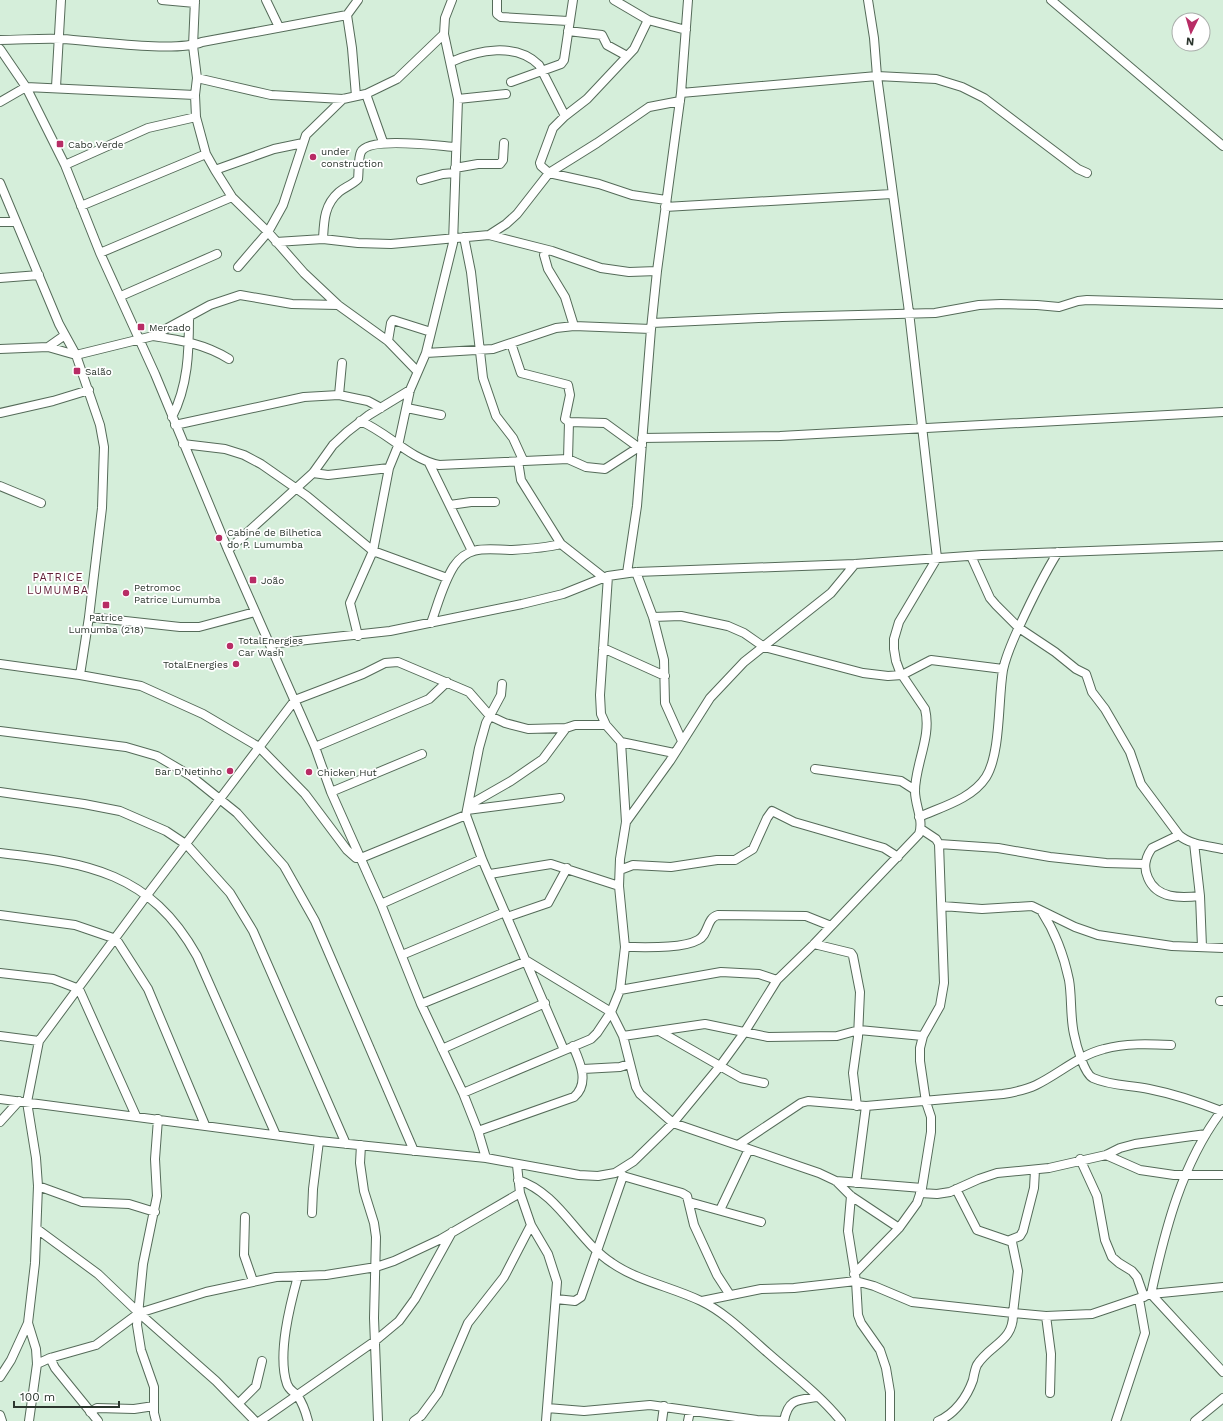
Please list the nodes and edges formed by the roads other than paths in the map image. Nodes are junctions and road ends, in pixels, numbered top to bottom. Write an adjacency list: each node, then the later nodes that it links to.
1 (61, 0): 20 (street)
2 (162, 0): 11 (street)
3 (266, 0): 16 (street)
4 (452, 0): 19 (street)
5 (497, 0): 15 (street)
6 (573, 0): 15 (street)
7 (614, 0): 14 (street)
8 (688, 0): 17 (street)
9 (868, 0): 27 (street)
10 (1050, 0): 45 (street)
11 (195, 1): 22 (street)
12 (354, 2): 13 (street)
13 (347, 15): 16 (street); 35 (street)
14 (648, 20): 17 (street); 24 (street)
15 (568, 22): 18 (street)
16 (279, 27): 22 (street)
17 (686, 30): 36 (street)
18 (568, 31): 24 (street); 26 (street)
19 (444, 34): 25 (street); 32 (street)
20 (60, 39): 21 (street); 22 (street); 31 (street)
21 (0, 40)
22 (193, 46): 28 (street)
23 (0, 49): 30 (street)
24 (627, 56): 40 (street)
25 (451, 62): 26 (street); 38 (street)
26 (542, 71): 29 (street); 40 (street)
27 (876, 76): 36 (street); 52 (street); 55 (street)
28 (197, 78): 34 (street); 37 (street)
29 (511, 82)
30 (26, 87): 31 (street); 39 (street); 48 (street)
31 (56, 87): 34 (street)
32 (366, 94): 35 (street); 42 (street)
33 (506, 94): 38 (street)
34 (195, 95): 41 (street)
35 (356, 96): 37 (street)
36 (680, 97): 51 (street); 57 (street)
37 (343, 99): 43 (street)
38 (458, 99): 46 (street)
39 (0, 102)
40 (565, 116): 51 (street)
41 (196, 117): 47 (street); 48 (street)
42 (383, 142): 46 (street); 65 (street)
43 (303, 143): 49 (street); 61 (street)
44 (504, 143): 50 (street)
45 (1223, 146)
46 (456, 147): 50 (street)
47 (206, 154): 49 (street); 58 (street)
48 (65, 165): 58 (street)
49 (215, 170): 56 (street)
50 (455, 170): 53 (street); 64 (street)
51 (549, 173): 57 (street); 62 (street)
52 (1087, 173)
53 (421, 180)
54 (0, 183): 60 (street)
55 (892, 194): 57 (street); 77 (street)
56 (232, 196): 61 (street); 68 (street)
57 (666, 203): 71 (street)
58 (81, 206): 68 (street)
59 (0, 222): 60 (street)
60 (15, 222): 72 (street)
61 (268, 232): 66 (street); 70 (street)
62 (489, 236): 63 (street); 67 (street)
63 (464, 237): 64 (street); 90 (street)
64 (452, 238): 65 (street); 81 (street)
65 (324, 239): 66 (street)
66 (276, 242): 76 (street)
67 (547, 250): 71 (street); 79 (street)
68 (100, 253): 74 (street)
69 (217, 254): 74 (street)
70 (238, 267)
71 (657, 272): 80 (street)
72 (39, 275): 73 (street); 82 (street)
73 (0, 278)
74 (121, 296): 84 (street)
75 (1223, 304): 77 (street)
76 (338, 305): 78 (street); 86 (street)
77 (909, 312): 80 (street); 107 (street)
78 (189, 317): 83 (street); 85 (street)
79 (574, 326): 80 (street); 87 (street)
80 (651, 326): 108 (street)
81 (431, 332): 86 (street); 91 (street)
82 (65, 335): 88 (street); 92 (street)
83 (153, 336): 84 (street); 85 (street)
84 (139, 340): 92 (street); 104 (street)
85 (189, 341): 93 (street); 104 (street)
86 (388, 341): 95 (street)
87 (511, 343): 90 (street); 106 (street)
88 (48, 347): 89 (street); 92 (street)
89 (0, 350)
90 (479, 350): 91 (street); 112 (street)
91 (426, 353): 95 (street)
92 (76, 355): 96 (street)
93 (228, 359)
94 (342, 363): 98 (street)
95 (417, 372): 97 (street)
96 (89, 390): 102 (street); 134 (street)
97 (410, 390): 99 (street); 100 (street)
98 (339, 395): 99 (street); 104 (street)
99 (382, 408): 105 (street)
100 (407, 408): 103 (street); 110 (street)
101 (1223, 412): 107 (street)
102 (0, 413)
103 (441, 415)
104 (174, 421): 109 (street)
105 (360, 421): 110 (street); 115 (street)
106 (569, 422): 108 (street); 111 (street)
107 (923, 428): 108 (street); 128 (street)
108 (641, 443): 111 (street); 130 (street)
109 (183, 444): 117 (street); 123 (street)
110 (398, 446): 113 (street); 114 (street)
111 (568, 459): 112 (street)
112 (521, 460): 113 (street); 121 (street)
113 (429, 463): 120 (street)
114 (389, 468): 115 (street); 124 (street)
115 (312, 473): 117 (street)
116 (0, 486): 119 (street)
117 (296, 488): 123 (street); 124 (street)
118 (494, 502): 120 (street)
119 (41, 503)
120 (450, 505): 125 (street)
121 (561, 544): 125 (street); 131 (street)
122 (1223, 546): 126 (street)
123 (228, 550): 133 (street)
124 (373, 551): 132 (street); 138 (street)
125 (472, 551): 132 (street)
126 (1058, 552): 127 (street); 137 (street)
127 (972, 556): 128 (street); 137 (street)
128 (938, 558): 129 (street); 145 (street)
129 (855, 564): 130 (street); 140 (street)
130 (632, 572): 131 (street); 135 (street)
131 (605, 576): 136 (street); 141 (street)
132 (447, 578): 136 (street)
133 (255, 612): 134 (street); 139 (street)
134 (89, 617): 144 (street)
135 (653, 617): 140 (street); 146 (street)
136 (431, 623): 138 (street)
137 (1019, 628): 143 (street); 170 (street)
138 (358, 636): 139 (street)
139 (270, 644): 149 (street)
140 (764, 647): 145 (street); 154 (street)
141 (603, 648): 146 (street); 151 (street)
142 (0, 664): 144 (street)
143 (1003, 669): 145 (street); 167 (street)
144 (80, 675): 156 (street)
145 (902, 675): 161 (street)
146 (665, 676): 154 (street)
147 (447, 682): 149 (street); 150 (street); 157 (street)
148 (502, 684): 150 (street)
149 (295, 700): 156 (street); 157 (street)
150 (490, 716): 152 (street); 166 (street)
151 (606, 725): 152 (street); 155 (street)
152 (566, 728): 166 (street)
153 (0, 730): 165 (street)
154 (682, 741): 158 (street)
155 (620, 742): 158 (street); 168 (street)
156 (260, 747): 165 (street); 177 (street)
157 (315, 747): 163 (street)
158 (674, 753): 168 (street)
159 (422, 754): 163 (street)
160 (815, 769): 161 (street)
161 (915, 790): 167 (street)
162 (0, 792): 173 (street)
163 (332, 792): 177 (street)
164 (560, 798): 166 (street)
165 (220, 799): 173 (street); 242 (street)
166 (467, 810): 177 (street); 178 (street)
167 (919, 817): 169 (street)
168 (626, 822): 181 (street)
169 (921, 828): 172 (street); 176 (street)
170 (1179, 836): 171 (street); 179 (street)
171 (1194, 843): 174 (street); 185 (street)
172 (939, 844): 179 (street); 187 (street)
173 (187, 845): 184 (street); 238 (street)
174 (1223, 848)
175 (0, 853): 184 (street)
176 (898, 857): 181 (street); 191 (street)
177 (361, 858): 186 (street)
178 (482, 859): 182 (street); 186 (street)
179 (1144, 864): 185 (street)
180 (567, 868): 182 (street); 183 (street); 189 (street)
181 (620, 870): 183 (street)
182 (490, 874): 189 (street)
183 (619, 886): 194 (street)
184 (147, 895): 192 (street); 236 (street)
185 (1200, 896): 195 (street)
186 (381, 904): 197 (street)
187 (942, 906): 188 (street); 211 (street)
188 (1042, 912): 195 (street); 217 (street)
189 (506, 914): 197 (street); 198 (street)
190 (0, 915): 192 (street)
191 (831, 926): 193 (street); 194 (street)
192 (116, 939): 201 (street); 233 (street)
193 (814, 944): 200 (street); 206 (street)
194 (625, 946): 202 (street)
195 (1202, 947): 196 (street)
196 (1223, 948)
197 (402, 955): 204 (street)
198 (527, 962): 203 (street); 204 (street); 205 (street)
199 (0, 973): 201 (street)
200 (777, 980): 202 (street); 208 (street)
201 (80, 989): 212 (street); 229 (street)
202 (620, 990): 205 (street)
203 (544, 1003): 215 (street); 216 (street)
204 (421, 1004): 215 (street)
205 (611, 1012): 210 (street); 214 (street)
206 (858, 1030): 208 (street); 211 (street); 226 (street)
207 (659, 1031): 208 (street); 210 (street); 219 (street)
208 (744, 1033): 219 (street)
209 (0, 1036): 212 (street)
210 (623, 1036): 218 (street)
211 (923, 1036): 225 (street)
212 (39, 1041): 224 (street)
213 (1172, 1045): 217 (street)
214 (573, 1046): 216 (street); 220 (street)
215 (442, 1049): 222 (street)
216 (564, 1050): 222 (street)
217 (1082, 1058): 225 (street); 228 (street)
218 (630, 1064): 220 (street); 232 (street)
219 (720, 1066): 221 (street); 232 (street)
220 (583, 1069): 234 (street)
221 (764, 1083)
222 (463, 1093): 234 (street)
223 (0, 1099): 224 (street)
224 (23, 1102): 229 (street); 231 (street); 254 (street)
225 (926, 1102): 227 (street); 256 (street)
226 (857, 1106): 227 (street); 240 (street)
227 (866, 1106): 253 (street)
228 (1222, 1110): 235 (street)
229 (136, 1116): 230 (street)
230 (158, 1120): 233 (street); 261 (street)
231 (0, 1122)
232 (673, 1123): 240 (street); 248 (street)
233 (205, 1125): 236 (street)
234 (478, 1131): 244 (street)
235 (1206, 1134): 243 (street); 250 (street)
236 (276, 1135): 237 (street)
237 (319, 1141): 238 (street); 262 (street)
238 (346, 1144): 239 (street)
239 (362, 1145): 242 (street); 271 (street)
240 (738, 1145): 241 (street)
241 (749, 1149): 252 (street); 260 (street)
242 (414, 1151): 244 (street)
243 (1106, 1155): 245 (street); 250 (street)
244 (486, 1158): 246 (street)
245 (1080, 1159): 247 (street); 277 (street)
246 (518, 1165): 248 (street); 251 (street)
247 (1035, 1170): 255 (street); 269 (street)
248 (622, 1174): 259 (street); 270 (street)
249 (1223, 1175): 250 (street)
250 (1186, 1176): 277 (street)
251 (518, 1180): 257 (street); 270 (street)
252 (836, 1181): 253 (street); 258 (street)
253 (856, 1183): 256 (street)
254 (38, 1186): 261 (street); 267 (street)
255 (956, 1189): 256 (street); 269 (street)
256 (921, 1191): 266 (street)
257 (520, 1193): 265 (street); 268 (street)
258 (851, 1196): 266 (street); 273 (street)
259 (689, 1202): 260 (street); 276 (street)
260 (720, 1210): 264 (street)
261 (155, 1212): 280 (street)
262 (312, 1213)
263 (245, 1217): 274 (street)
264 (761, 1222)
265 (531, 1226): 278 (street); 310 (street)
266 (899, 1228): 273 (street)
267 (37, 1229): 280 (street); 283 (street)
268 (452, 1232): 271 (street); 284 (street)
269 (1010, 1240): 281 (street)
270 (596, 1251): 278 (street); 279 (street)
271 (376, 1267): 272 (street); 284 (street)
272 (298, 1276): 274 (street); 291 (street)
273 (855, 1278): 276 (street); 281 (street); 316 (street)
274 (253, 1281): 280 (street)
275 (1223, 1286): 277 (street)
276 (730, 1295): 279 (street)
277 (1145, 1297): 282 (street); 288 (street); 318 (street)
278 (556, 1299): 297 (street)
279 (702, 1301): 292 (street)
280 (139, 1313): 285 (street); 294 (street); 295 (street)
281 (1013, 1313): 282 (street); 317 (street)
282 (1046, 1316): 290 (street)
283 (28, 1323): 287 (street); 289 (street)
284 (375, 1341): 291 (street); 309 (street)
285 (50, 1358): 287 (street); 299 (street)
286 (262, 1362): 294 (street)
287 (36, 1364): 303 (street)
288 (1223, 1372)
289 (0, 1377)
290 (1050, 1393)
291 (297, 1396): 307 (street); 308 (street)
292 (817, 1397): 314 (street); 315 (street)
293 (1223, 1398): 319 (street)
294 (239, 1403): 306 (street)
295 (154, 1406): 299 (street); 305 (street)
296 (664, 1406): 297 (street); 298 (street); 312 (street)
297 (547, 1408): 311 (street)
298 (690, 1411): 301 (street); 313 (street)
299 (90, 1412): 304 (street)
300 (0, 1415): 302 (street)
301 (730, 1418): 314 (street)
302 (2, 1421)
303 (29, 1421)
304 (98, 1421)
305 (156, 1421)
306 (255, 1421)
307 (260, 1421)
308 (308, 1421)
309 (378, 1421)
310 (414, 1421)
311 (546, 1421)
312 (662, 1421)
313 (688, 1421)
314 (784, 1421)
315 (841, 1421)
316 (890, 1421)
317 (938, 1421)
318 (1116, 1421)
319 (1196, 1421)

